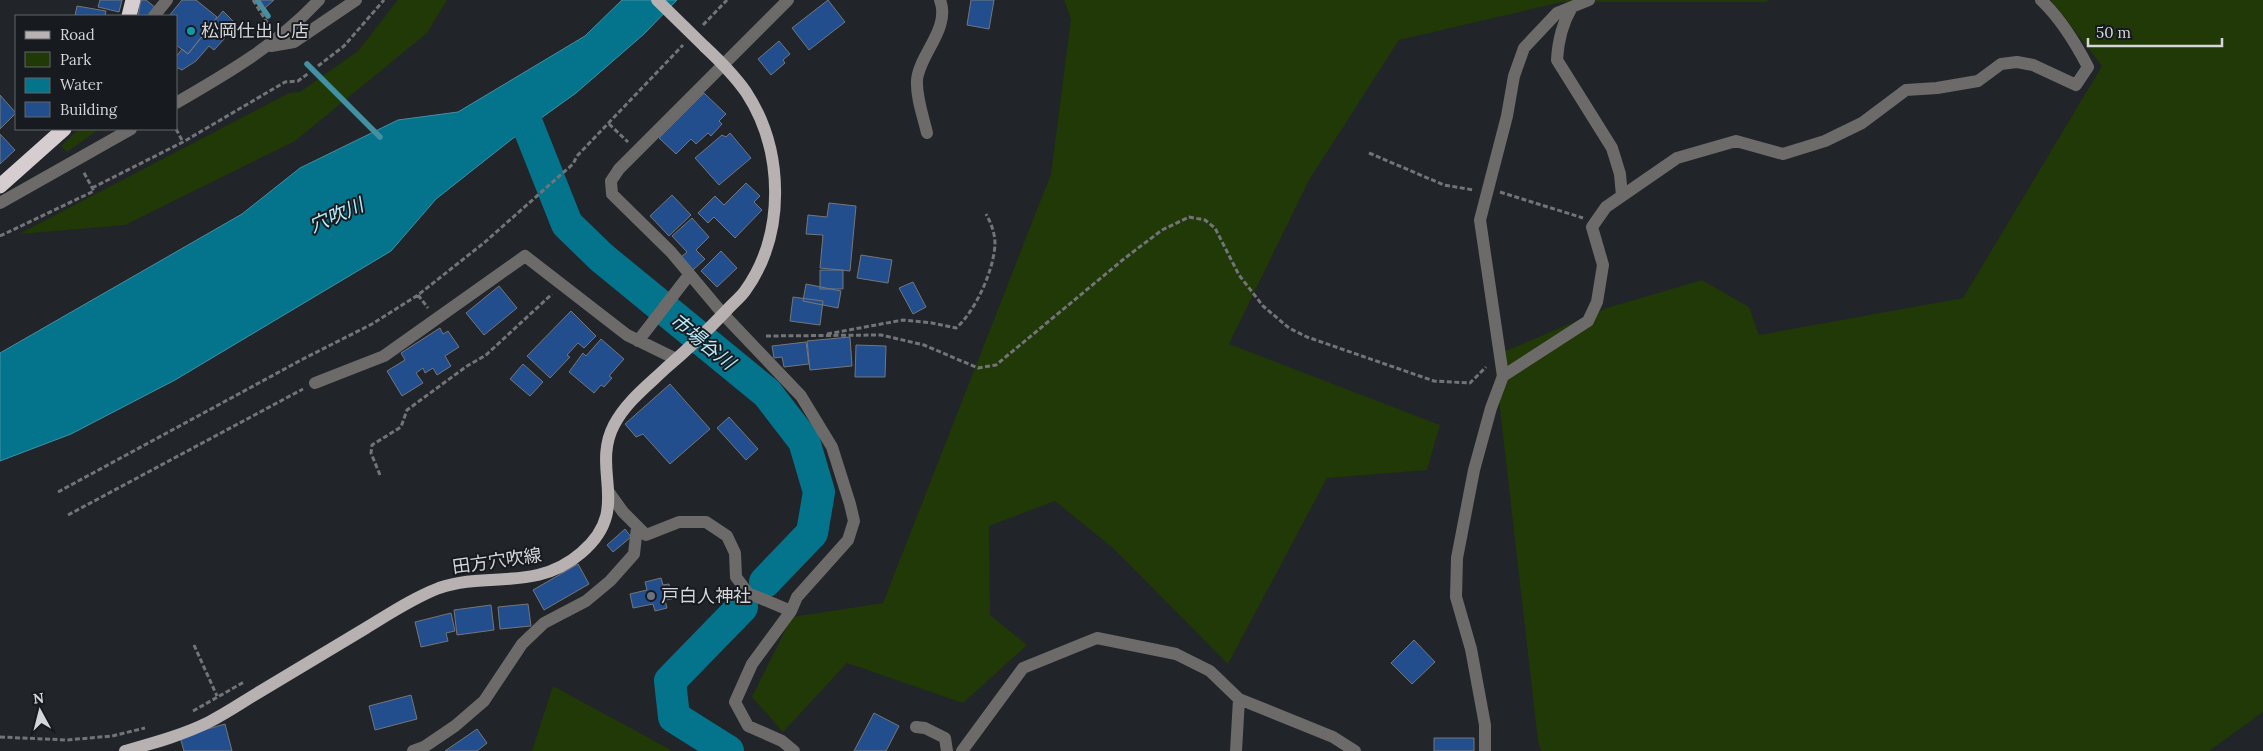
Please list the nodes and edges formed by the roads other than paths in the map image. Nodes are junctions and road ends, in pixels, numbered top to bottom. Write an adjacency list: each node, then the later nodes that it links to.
1 (132, 0): 11 (highway)
2 (167, 0): 12 (street)
3 (320, 0): 13 (street)
4 (356, 0): 13 (street)
5 (657, 0): 14 (main road, 田方穴吹線, bridge)
6 (788, 0): 14 (street)
7 (940, 0): 18 (street)
8 (1589, 0): 10 (street)
9 (2041, 0): 20 (street)
10 (1572, 7): 20 (street); 26 (street)
11 (129, 15)
12 (155, 15)
13 (268, 46): 15 (street)
14 (725, 65): 22 (street); 23 (main road, 田方穴吹線)
15 (178, 102)
16 (63, 130): 19 (highway)
17 (129, 130): 21 (street)
18 (927, 133)
19 (0, 186)
20 (1622, 196): 26 (street)
21 (0, 203)
22 (689, 275): 23 (street); 24 (street)
23 (718, 319): 25 (main road, 田方穴吹線); 30 (street)
24 (638, 341): 25 (street); 27 (street)
25 (676, 359): 28 (main road, 田方穴吹線)
26 (1503, 376): 42 (street)
27 (315, 383)
28 (608, 491): 29 (street); 34 (main road, 田方穴吹線)
29 (638, 527): 30 (street); 32 (street)
30 (791, 611): 37 (street)
31 (1239, 698): 39 (street); 40 (street); 41 (street)
32 (459, 722): 35 (street); 36 (street)
33 (916, 727): 38 (street)
34 (125, 751)
35 (413, 751)
36 (437, 751)
37 (794, 751)
38 (947, 751)
39 (962, 751)
40 (1236, 751)
41 (1355, 751)
42 (1485, 751)

